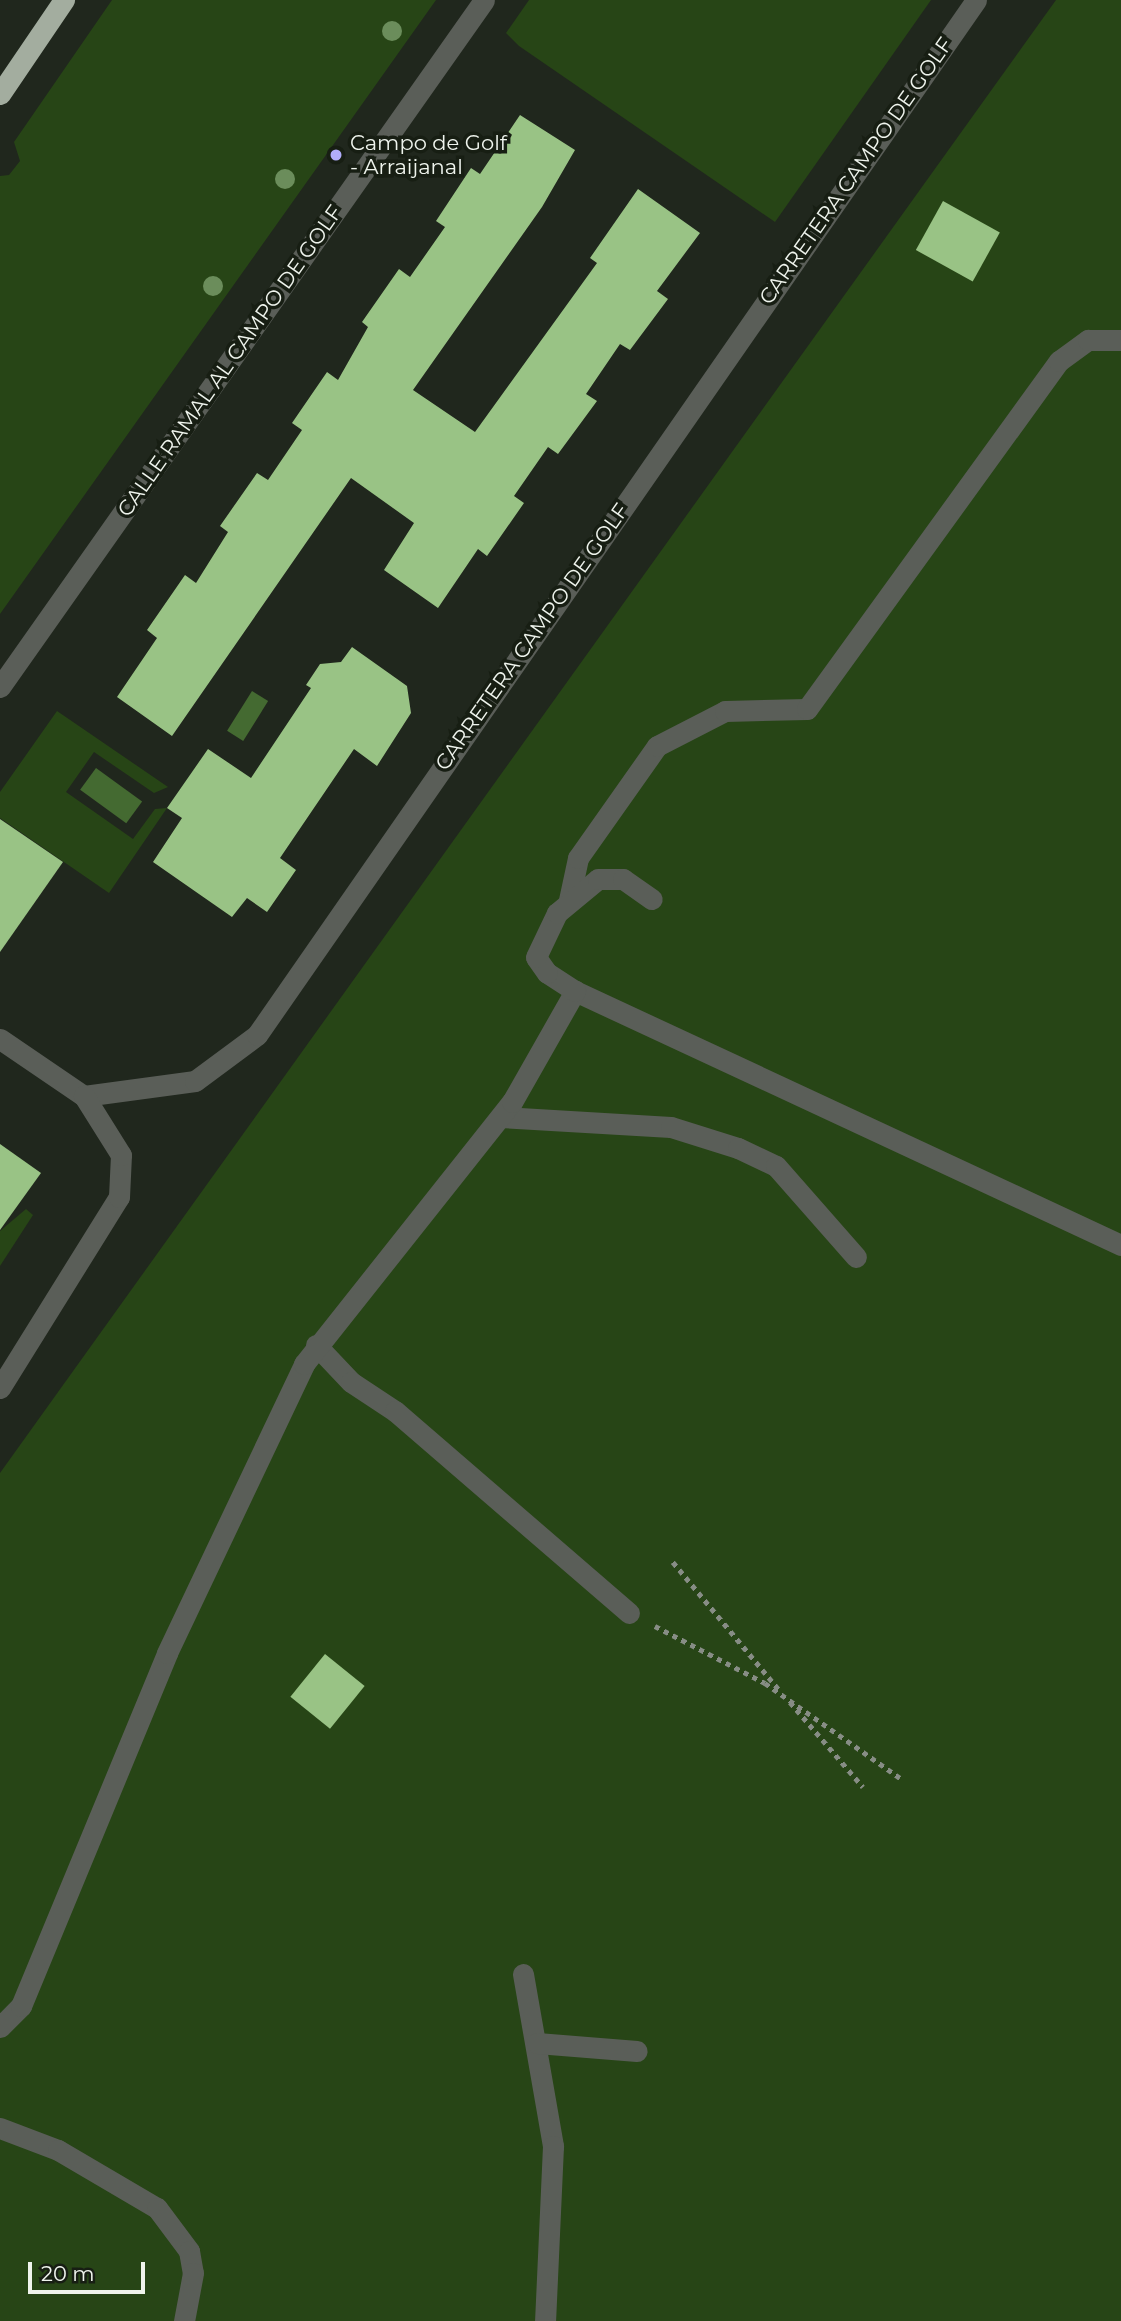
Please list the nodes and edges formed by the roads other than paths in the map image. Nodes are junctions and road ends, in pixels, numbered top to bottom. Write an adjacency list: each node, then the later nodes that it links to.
1 (64, 0): 4 (highway)
2 (484, 0): 6 (street, CALLE RAMAL AL CAMPO DE GOLF)
3 (976, 0): 11 (street, CARRETERA CAMPO DE GOLF)
4 (0, 94)
5 (1121, 340): 8 (street)
6 (0, 687)
7 (652, 899): 8 (street)
8 (569, 900): 9 (street)
9 (575, 991): 12 (street); 13 (street)
10 (0, 1039): 11 (street)
11 (84, 1096): 18 (street)
12 (501, 1117): 14 (street); 15 (street)
13 (1121, 1245)
14 (856, 1257)
15 (316, 1345): 16 (street); 17 (street)
16 (304, 1364): 17 (street); 21 (street)
17 (341, 1371): 19 (street)
18 (0, 1388)
19 (629, 1613)
20 (523, 1974): 22 (street)
21 (0, 2027)
22 (544, 2049): 23 (street); 26 (street)
23 (637, 2050)
24 (0, 2128): 25 (street)
25 (184, 2321)
26 (545, 2321)

